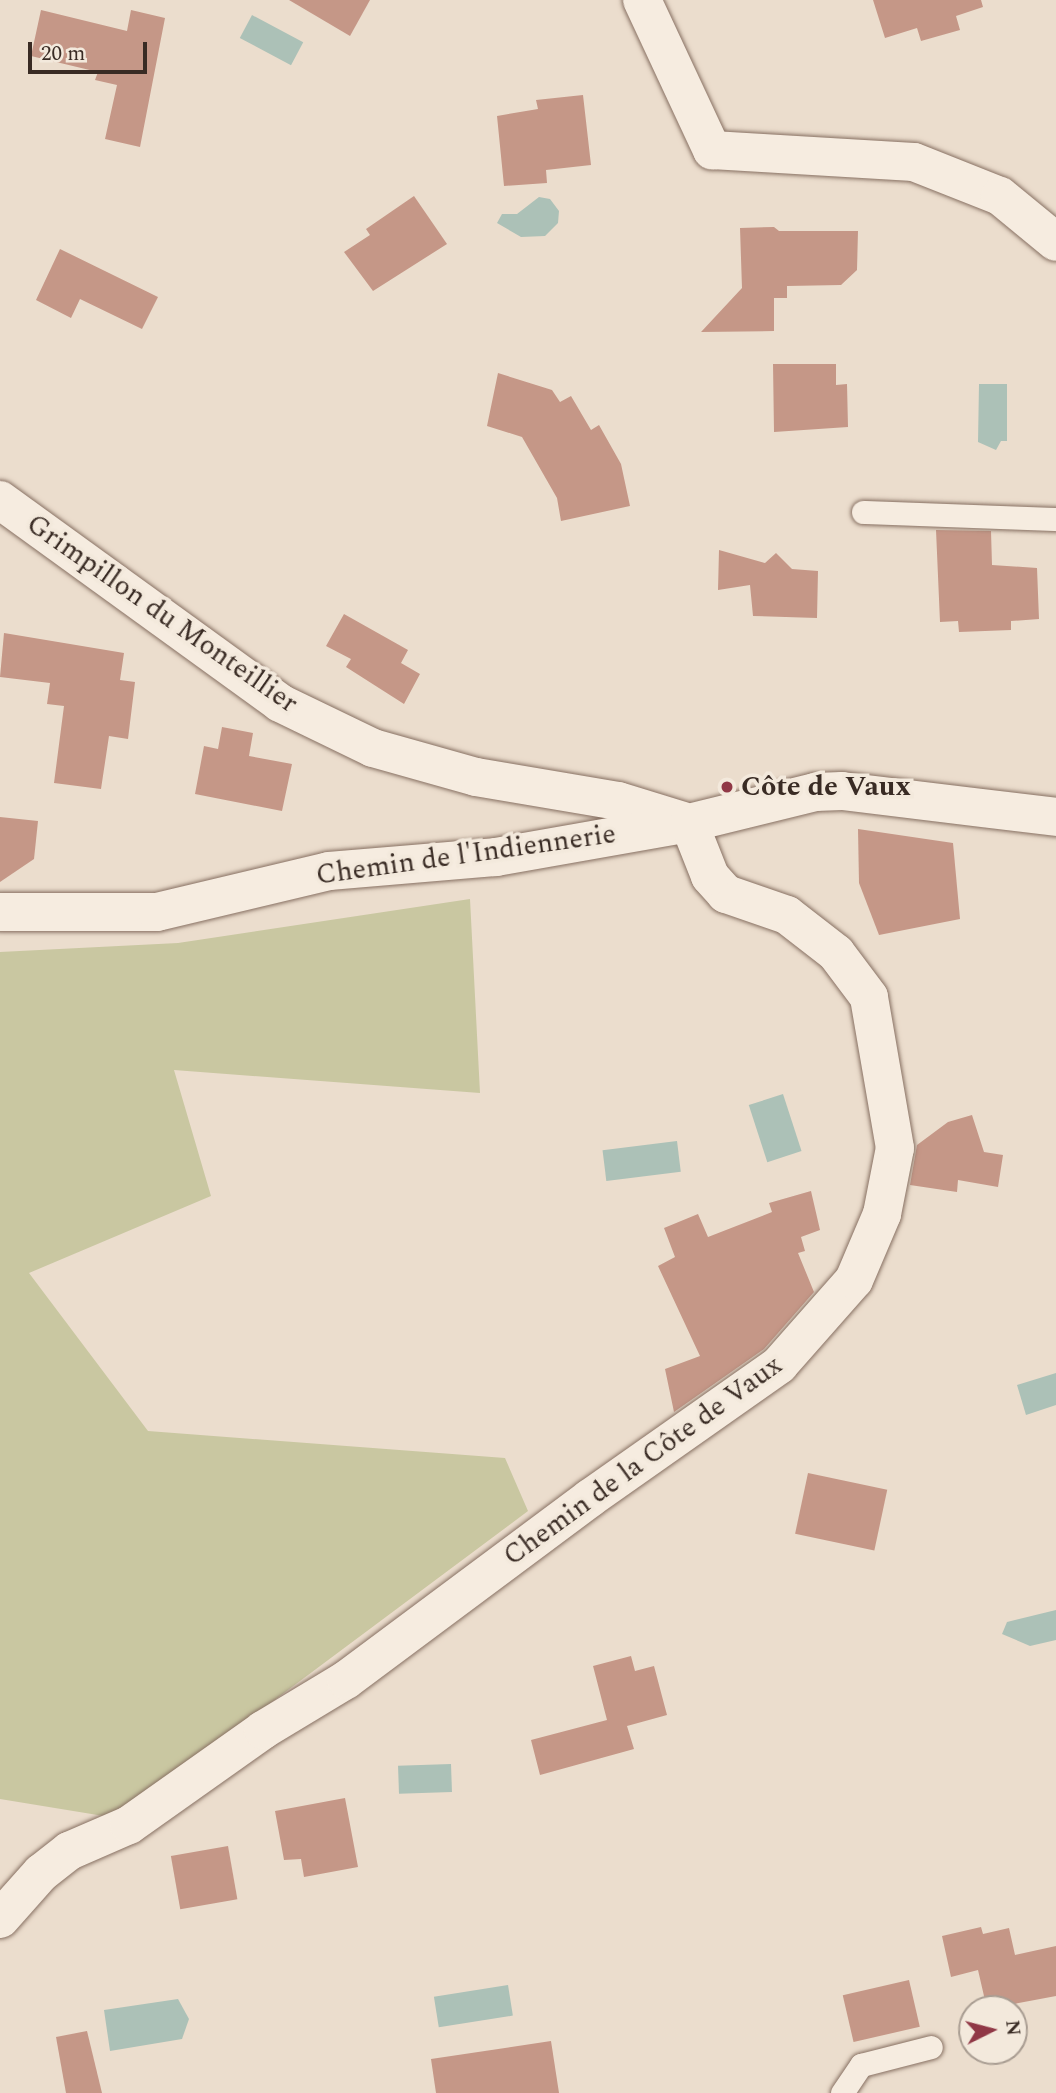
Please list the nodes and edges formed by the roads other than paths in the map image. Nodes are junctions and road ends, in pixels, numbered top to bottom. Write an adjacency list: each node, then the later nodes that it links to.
1 (642, 0): 2 (street)
2 (1056, 243)
3 (0, 500): 7 (street, Grimpillon du Monteillier)
4 (863, 512): 5 (lane)
5 (1056, 519)
6 (1056, 817): 7 (street, Chemin de l'Indiennerie)
7 (689, 823): 8 (street, Chemin de l'Indiennerie); 9 (street, Chemin de la Côte de Vaux)
8 (0, 912)
9 (0, 1919)
10 (931, 2047): 11 (lane)
11 (842, 2093)

